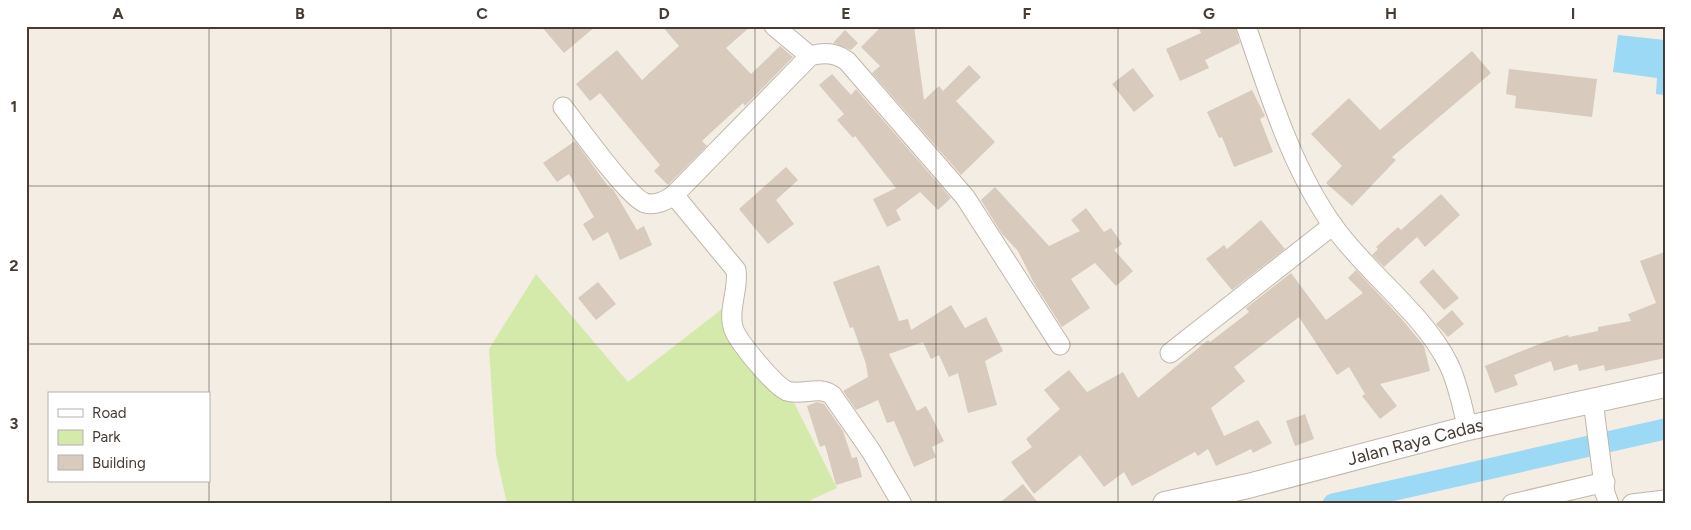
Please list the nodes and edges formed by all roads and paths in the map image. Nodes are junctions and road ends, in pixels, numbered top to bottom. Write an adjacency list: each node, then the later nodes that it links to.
1 (774, 26): 3 (street)
2 (1246, 26): 6 (street)
3 (810, 56): 5 (street); 7 (street)
4 (563, 107): 5 (street)
5 (674, 194): 15 (street)
6 (1333, 225): 8 (street); 11 (street)
7 (1060, 345)
8 (1170, 353)
9 (1665, 384): 10 (street, Jalan Raya Cadas)
10 (1594, 408): 11 (street, Jalan Raya Cadas); 12 (street)
11 (1468, 428): 14 (street, Jalan Raya Cadas)
12 (1606, 488): 16 (street)
13 (1665, 500): 17 (street)
14 (1175, 503)
15 (902, 504)
16 (1512, 504)
17 (1632, 504)

